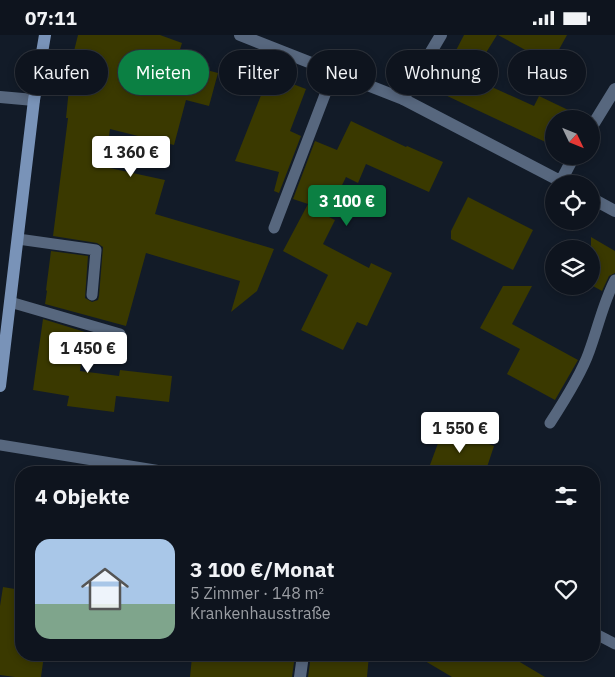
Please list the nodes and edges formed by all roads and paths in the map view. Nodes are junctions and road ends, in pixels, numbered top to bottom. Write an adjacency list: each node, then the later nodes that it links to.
1 (45, 35): 10 (main road)
2 (240, 35): 4 (street)
3 (441, 35): 9 (street)
4 (307, 61)
5 (376, 88): 9 (street)
6 (615, 89): 11 (street)
7 (325, 95): 15 (lane)
8 (0, 97): 10 (street)
9 (403, 99): 12 (street)
10 (34, 100): 16 (main road)
11 (600, 113)
12 (550, 175)
13 (600, 203): 14 (street)
14 (615, 211)
15 (274, 228)
16 (18, 239): 18 (lane); 19 (main road)
17 (615, 280): 23 (lane)
18 (92, 295)
19 (10, 302): 20 (main road); 21 (lane)
20 (4, 317): 22 (main road)
21 (120, 334)
22 (0, 386)
23 (550, 423)
24 (0, 445): 25 (lane)
25 (130, 466)
26 (600, 636): 27 (lane)
27 (615, 644)
28 (302, 661): 29 (street)
29 (300, 677)

